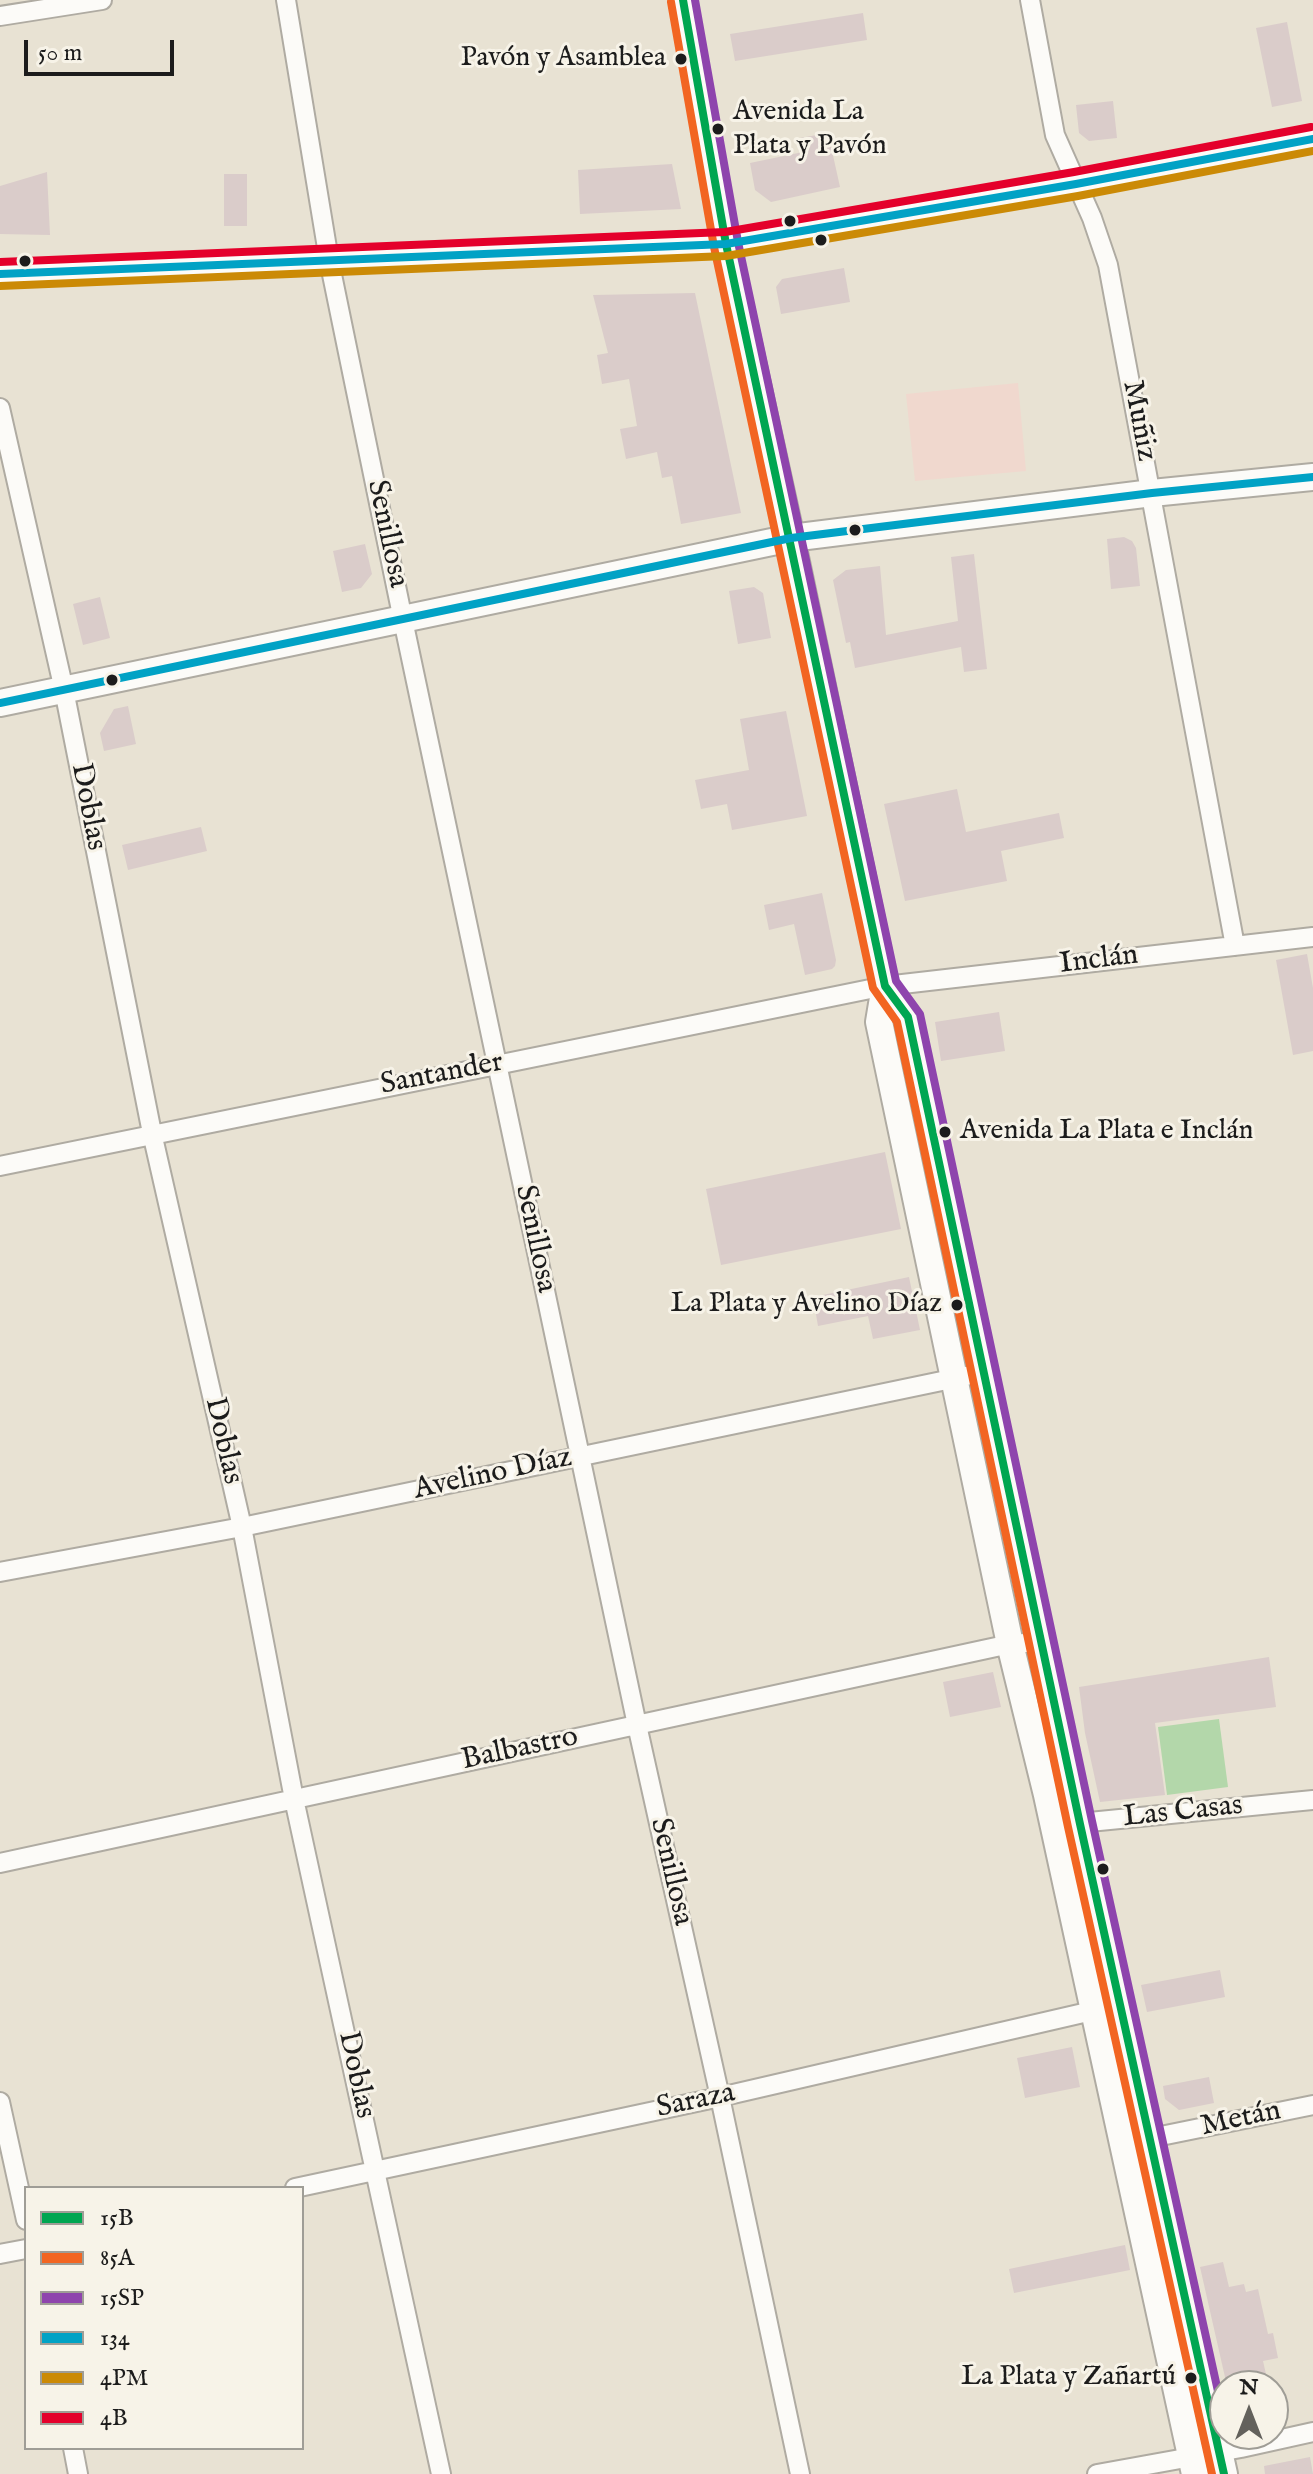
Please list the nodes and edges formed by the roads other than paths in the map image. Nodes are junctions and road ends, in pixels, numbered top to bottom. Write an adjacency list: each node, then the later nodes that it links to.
1 (102, 0): 5 (street)
2 (286, 0): 9 (street, Senillosa)
3 (683, 0): 8 (main road)
4 (1030, 0): 7 (street, Muñiz)
5 (0, 16)
6 (1313, 139): 7 (main road)
7 (1076, 184): 8 (main road); 13 (street, Muñiz)
8 (726, 244): 9 (main road); 14 (main road)
9 (329, 260): 10 (main road); 15 (street, Senillosa)
10 (0, 274)
11 (0, 408): 16 (street, Doblas)
12 (1313, 477): 13 (main road)
13 (1152, 493): 14 (main road); 19 (street, Muñiz)
14 (791, 538): 15 (main road); 20 (main road)
15 (403, 620): 16 (main road); 21 (street, Senillosa)
16 (64, 690): 17 (main road); 22 (street, Doblas)
17 (0, 703)
18 (1313, 937): 19 (street, Inclán)
19 (1235, 946): 20 (street, Inclán)
20 (885, 986): 21 (street, Santander); 24 (main road); 25 (main road)
21 (497, 1064): 22 (street, Santander); 26 (street, Senillosa)
22 (152, 1133): 23 (street, Santander); 27 (street, Doblas)
23 (0, 1166)
24 (985, 1372): 25 (street, Avelino Díaz); 29 (main road)
25 (955, 1379): 26 (street, Avelino Díaz); 30 (main road)
26 (581, 1458): 27 (street, Avelino Díaz); 31 (street, Senillosa)
27 (242, 1527): 28 (street, Avelino Díaz); 32 (street, Doblas)
28 (0, 1572)
29 (1041, 1642): 30 (street, Balbastro); 34 (main road)
30 (1010, 1644): 31 (street, Balbastro); 35 (main road)
31 (637, 1725): 32 (street, Balbastro); 38 (street, Senillosa)
32 (294, 1799): 36 (street, Balbastro); 43 (street, Doblas)
33 (1313, 1800): 34 (street, Las Casas)
34 (1080, 1824): 35 (street, Las Casas); 37 (main road)
35 (1054, 1825): 37 (main road)
36 (0, 1863)
37 (1108, 2008): 38 (street, Saraza); 41 (main road); 42 (main road)
38 (720, 2097): 43 (street, Saraza); 54 (street, Senillosa)
39 (0, 2102): 45 (street)
40 (1313, 2105): 41 (street, Metán)
41 (1150, 2138): 42 (street, Metán); 50 (main road)
42 (1123, 2143): 51 (main road)
43 (376, 2170): 44 (street, Saraza); 53 (street, Doblas)
44 (304, 2186)
45 (24, 2211)
46 (24, 2249): 47 (street)
47 (0, 2254)
48 (1313, 2432): 50 (street)
49 (73, 2450): 52 (street)
50 (1221, 2463): 51 (street)
51 (1193, 2466): 55 (street)
52 (78, 2474)
53 (441, 2474)
54 (800, 2474)
55 (1097, 2474)

